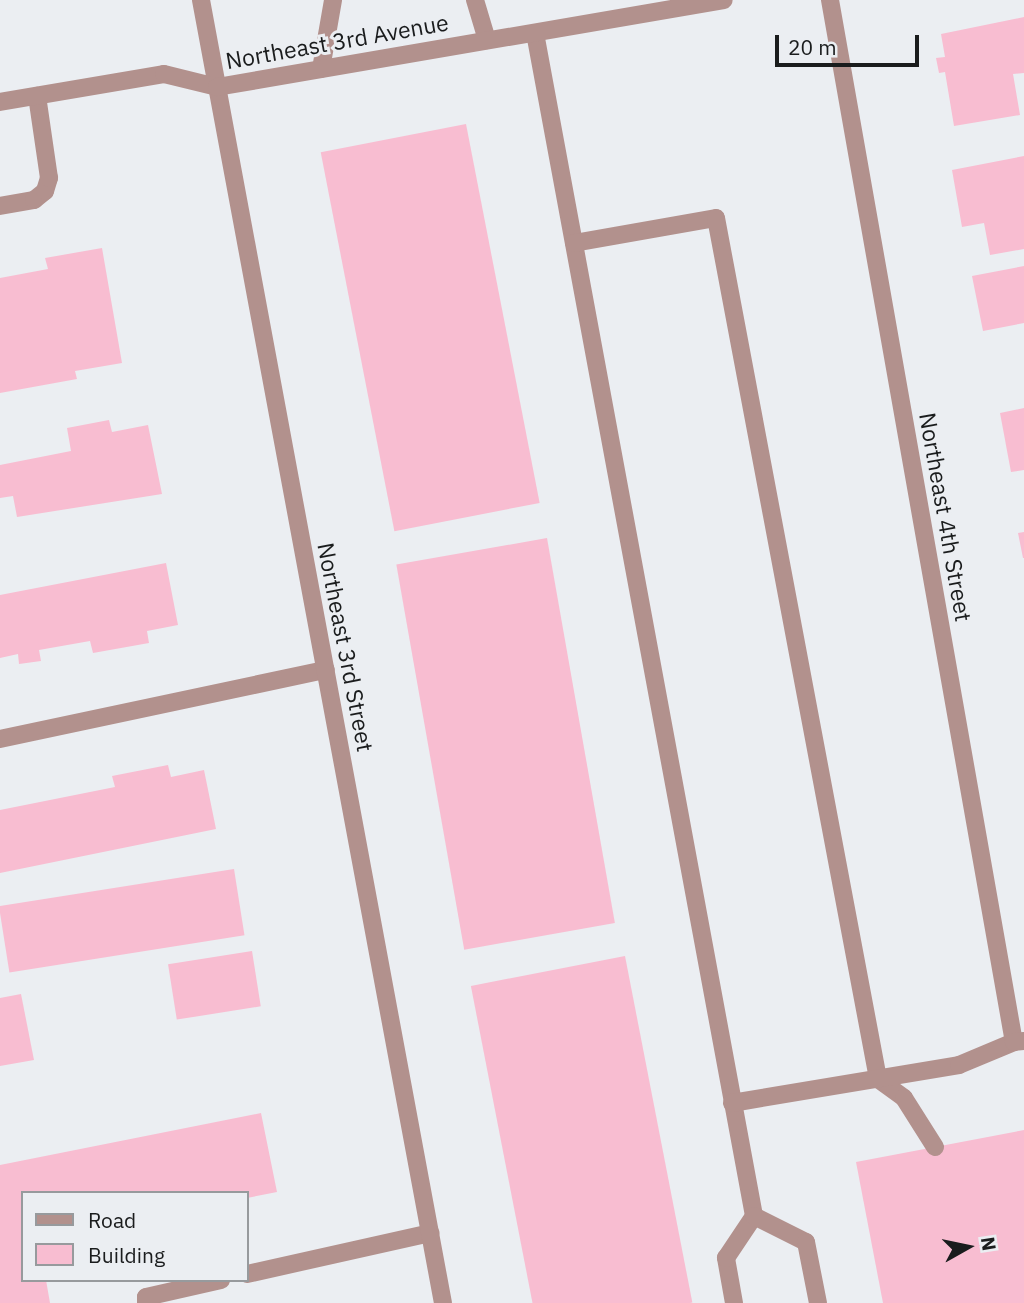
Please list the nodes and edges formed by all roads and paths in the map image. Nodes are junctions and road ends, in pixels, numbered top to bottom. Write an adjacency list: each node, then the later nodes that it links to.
1 (201, 0): 9 (street, Northeast 3rd Street)
2 (333, 0): 8 (street)
3 (475, 0): 7 (street)
4 (724, 0): 6 (street, Northeast 3rd Avenue)
5 (830, 0): 16 (street, Northeast 4th Street)
6 (535, 33): 7 (street, Northeast 3rd Avenue); 13 (street)
7 (487, 40): 8 (street, Northeast 3rd Avenue)
8 (321, 69): 9 (street, Northeast 3rd Avenue)
9 (217, 87): 10 (street, Northeast 3rd Avenue); 14 (street, Northeast 3rd Street)
10 (37, 96): 11 (street, Northeast 3rd Avenue); 12 (street)
11 (0, 102)
12 (0, 205)
13 (574, 243): 17 (street); 18 (street)
14 (326, 670): 15 (street); 21 (street, Northeast 3rd Street)
15 (0, 739)
16 (1019, 1042): 17 (street)
17 (878, 1079): 18 (street); 19 (street)
18 (733, 1103): 20 (street)
19 (935, 1147)
20 (754, 1216): 26 (street); 27 (street)
21 (430, 1233): 22 (street); 25 (street, Northeast 3rd Street)
22 (248, 1274)
23 (212, 1282): 24 (street)
24 (146, 1303)
25 (443, 1303)
26 (734, 1303)
27 (818, 1303)

